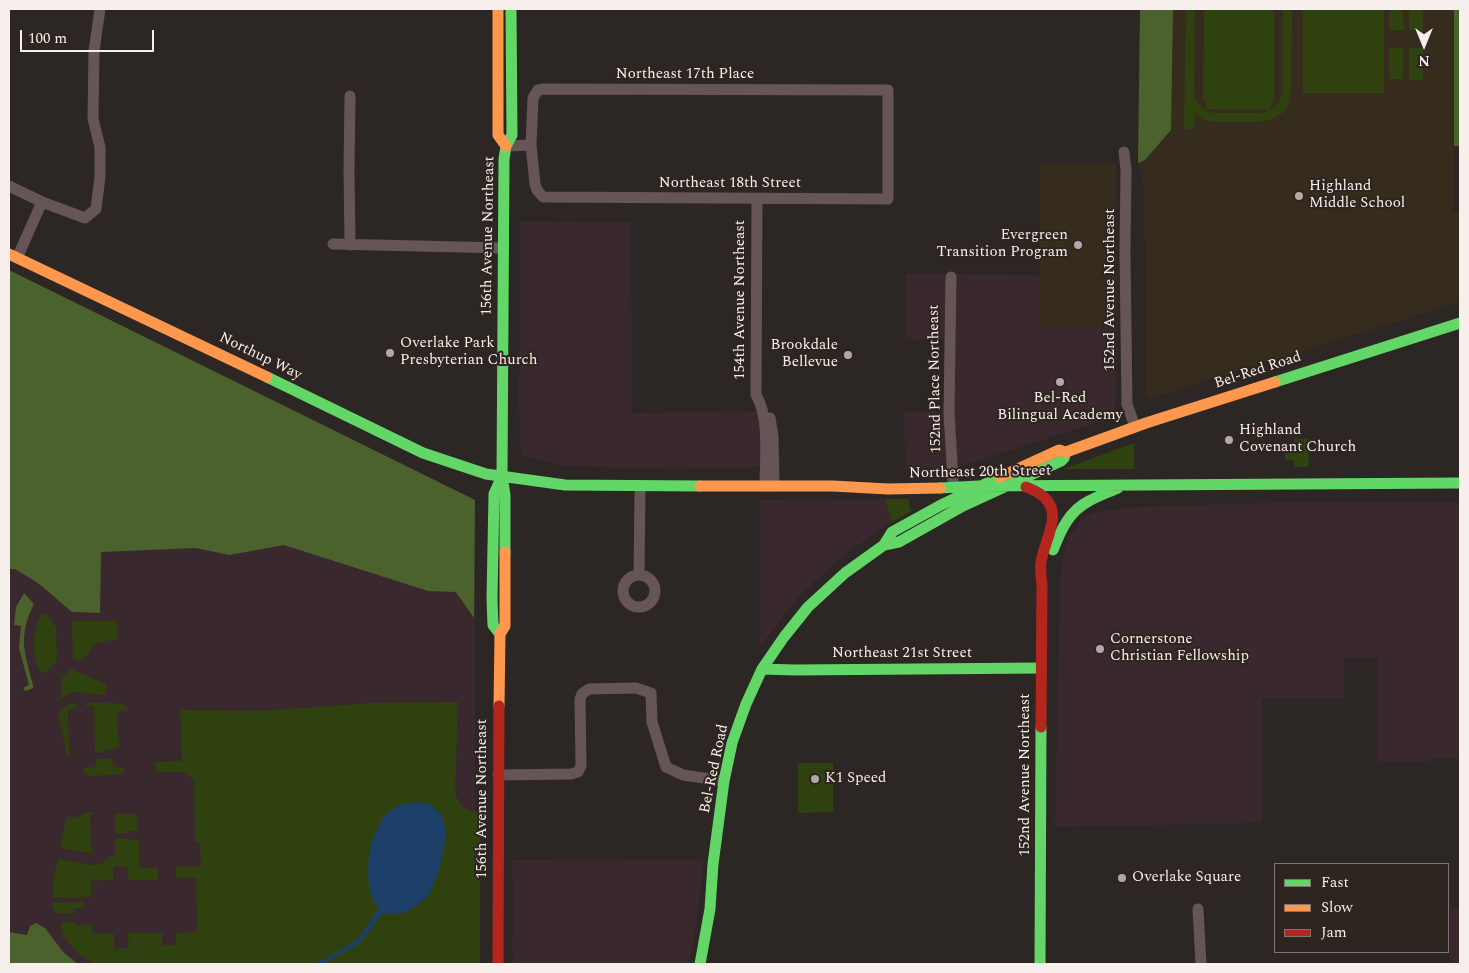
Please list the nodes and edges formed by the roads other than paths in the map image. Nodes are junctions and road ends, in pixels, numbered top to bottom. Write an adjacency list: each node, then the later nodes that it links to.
1 (100, 9): 11 (street)
2 (498, 9): 7 (main road, 156th Avenue Northeast)
3 (511, 9): 7 (main road, 156th Avenue Northeast)
4 (888, 90): 6 (street, Northeast 17th Place); 10 (street, Northeast 18th Street)
5 (350, 96): 13 (street)
6 (531, 145): 7 (street); 10 (street, Northeast 18th Street)
7 (506, 146): 14 (main road, 156th Avenue Northeast)
8 (1124, 152): 18 (street, 152nd Avenue Northeast)
9 (9, 186): 11 (street)
10 (756, 199): 25 (street, 154th Avenue Northeast)
11 (42, 202): 15 (street)
12 (333, 244): 13 (street)
13 (350, 245): 14 (street)
14 (503, 248): 20 (main road, 156th Avenue Northeast)
15 (13, 256): 20 (main road, Northup Way)
16 (950, 277): 21 (street, 152nd Place Northeast)
17 (1460, 323): 18 (main road, Bel-Red Road)
18 (1135, 427): 19 (main road, Bel-Red Road)
19 (1066, 452): 27 (main road, Bel-Red Road); 29 (main road, Bel-Red Road)
20 (502, 476): 24 (main road, Northeast 20th Street); 37 (main road, 156th Avenue Northeast)
21 (953, 481): 26 (main road); 27 (main road)
22 (1460, 483): 23 (main road, Northeast 20th Street)
23 (1127, 485): 28 (main road, Northeast 20th Street); 34 (main road)
24 (640, 486): 25 (main road, Northeast 20th Street); 33 (street)
25 (769, 486): 26 (main road, Northeast 20th Street)
26 (833, 486): 30 (main road, Northeast 20th Street)
27 (979, 486): 29 (main road, Northeast 20th Street); 30 (main road, Northeast 20th Street); 31 (main road, Bel-Red Road)
28 (1024, 486): 29 (main road, Northeast 20th Street); 34 (main road)
29 (1005, 487): 32 (main road, Bel-Red Road)
30 (910, 489): 31 (main road)
31 (917, 519): 32 (main road, Bel-Red Road)
32 (884, 544): 36 (main road, Bel-Red Road)
33 (640, 575)
34 (1042, 585): 35 (main road, 152nd Avenue Northeast)
35 (1041, 668): 36 (main road, Northeast 21st Street); 42 (main road, 152nd Avenue Northeast)
36 (762, 669): 38 (main road, Bel-Red Road)
37 (498, 775): 38 (street); 40 (main road, 156th Avenue Northeast)
38 (724, 781): 41 (main road, Bel-Red Road)
39 (1198, 909): 43 (street)
40 (498, 964)
41 (700, 964)
42 (1040, 964)
43 (1201, 964)

